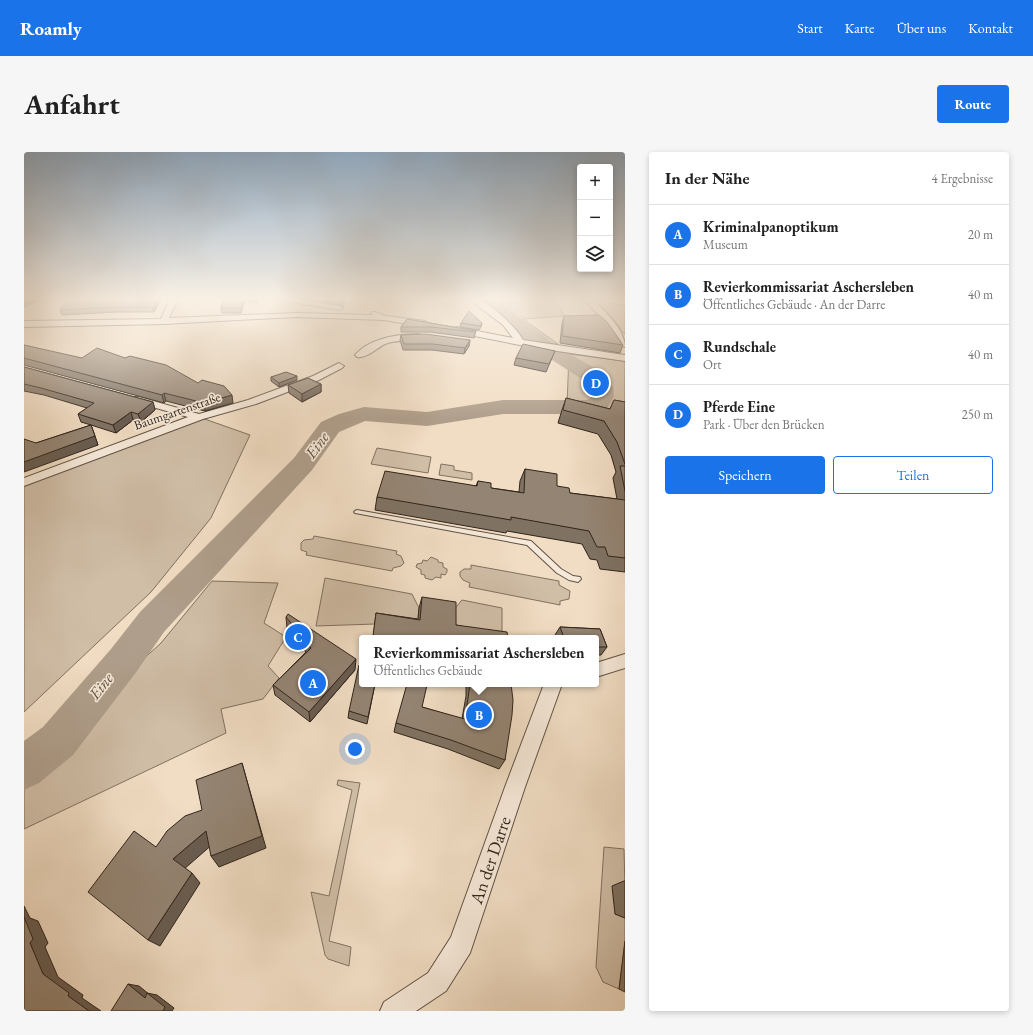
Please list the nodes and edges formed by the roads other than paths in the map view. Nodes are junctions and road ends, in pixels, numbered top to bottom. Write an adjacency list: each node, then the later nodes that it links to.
1 (389, 339): 6 (street)
2 (505, 339): 4 (street)
3 (519, 339): 4 (street)
4 (520, 342): 5 (street); 7 (street)
5 (473, 343)
6 (360, 355)
7 (625, 358)
8 (339, 366): 10 (street, Baumgartenstraße)
9 (123, 396): 10 (street)
10 (198, 417): 11 (street, Baumgartenstraße)
11 (24, 482)
12 (357, 512): 13 (lane)
13 (578, 579)
14 (625, 661): 15 (street)
15 (599, 669)
16 (552, 687): 17 (street, An der Darre)
17 (393, 1011)

